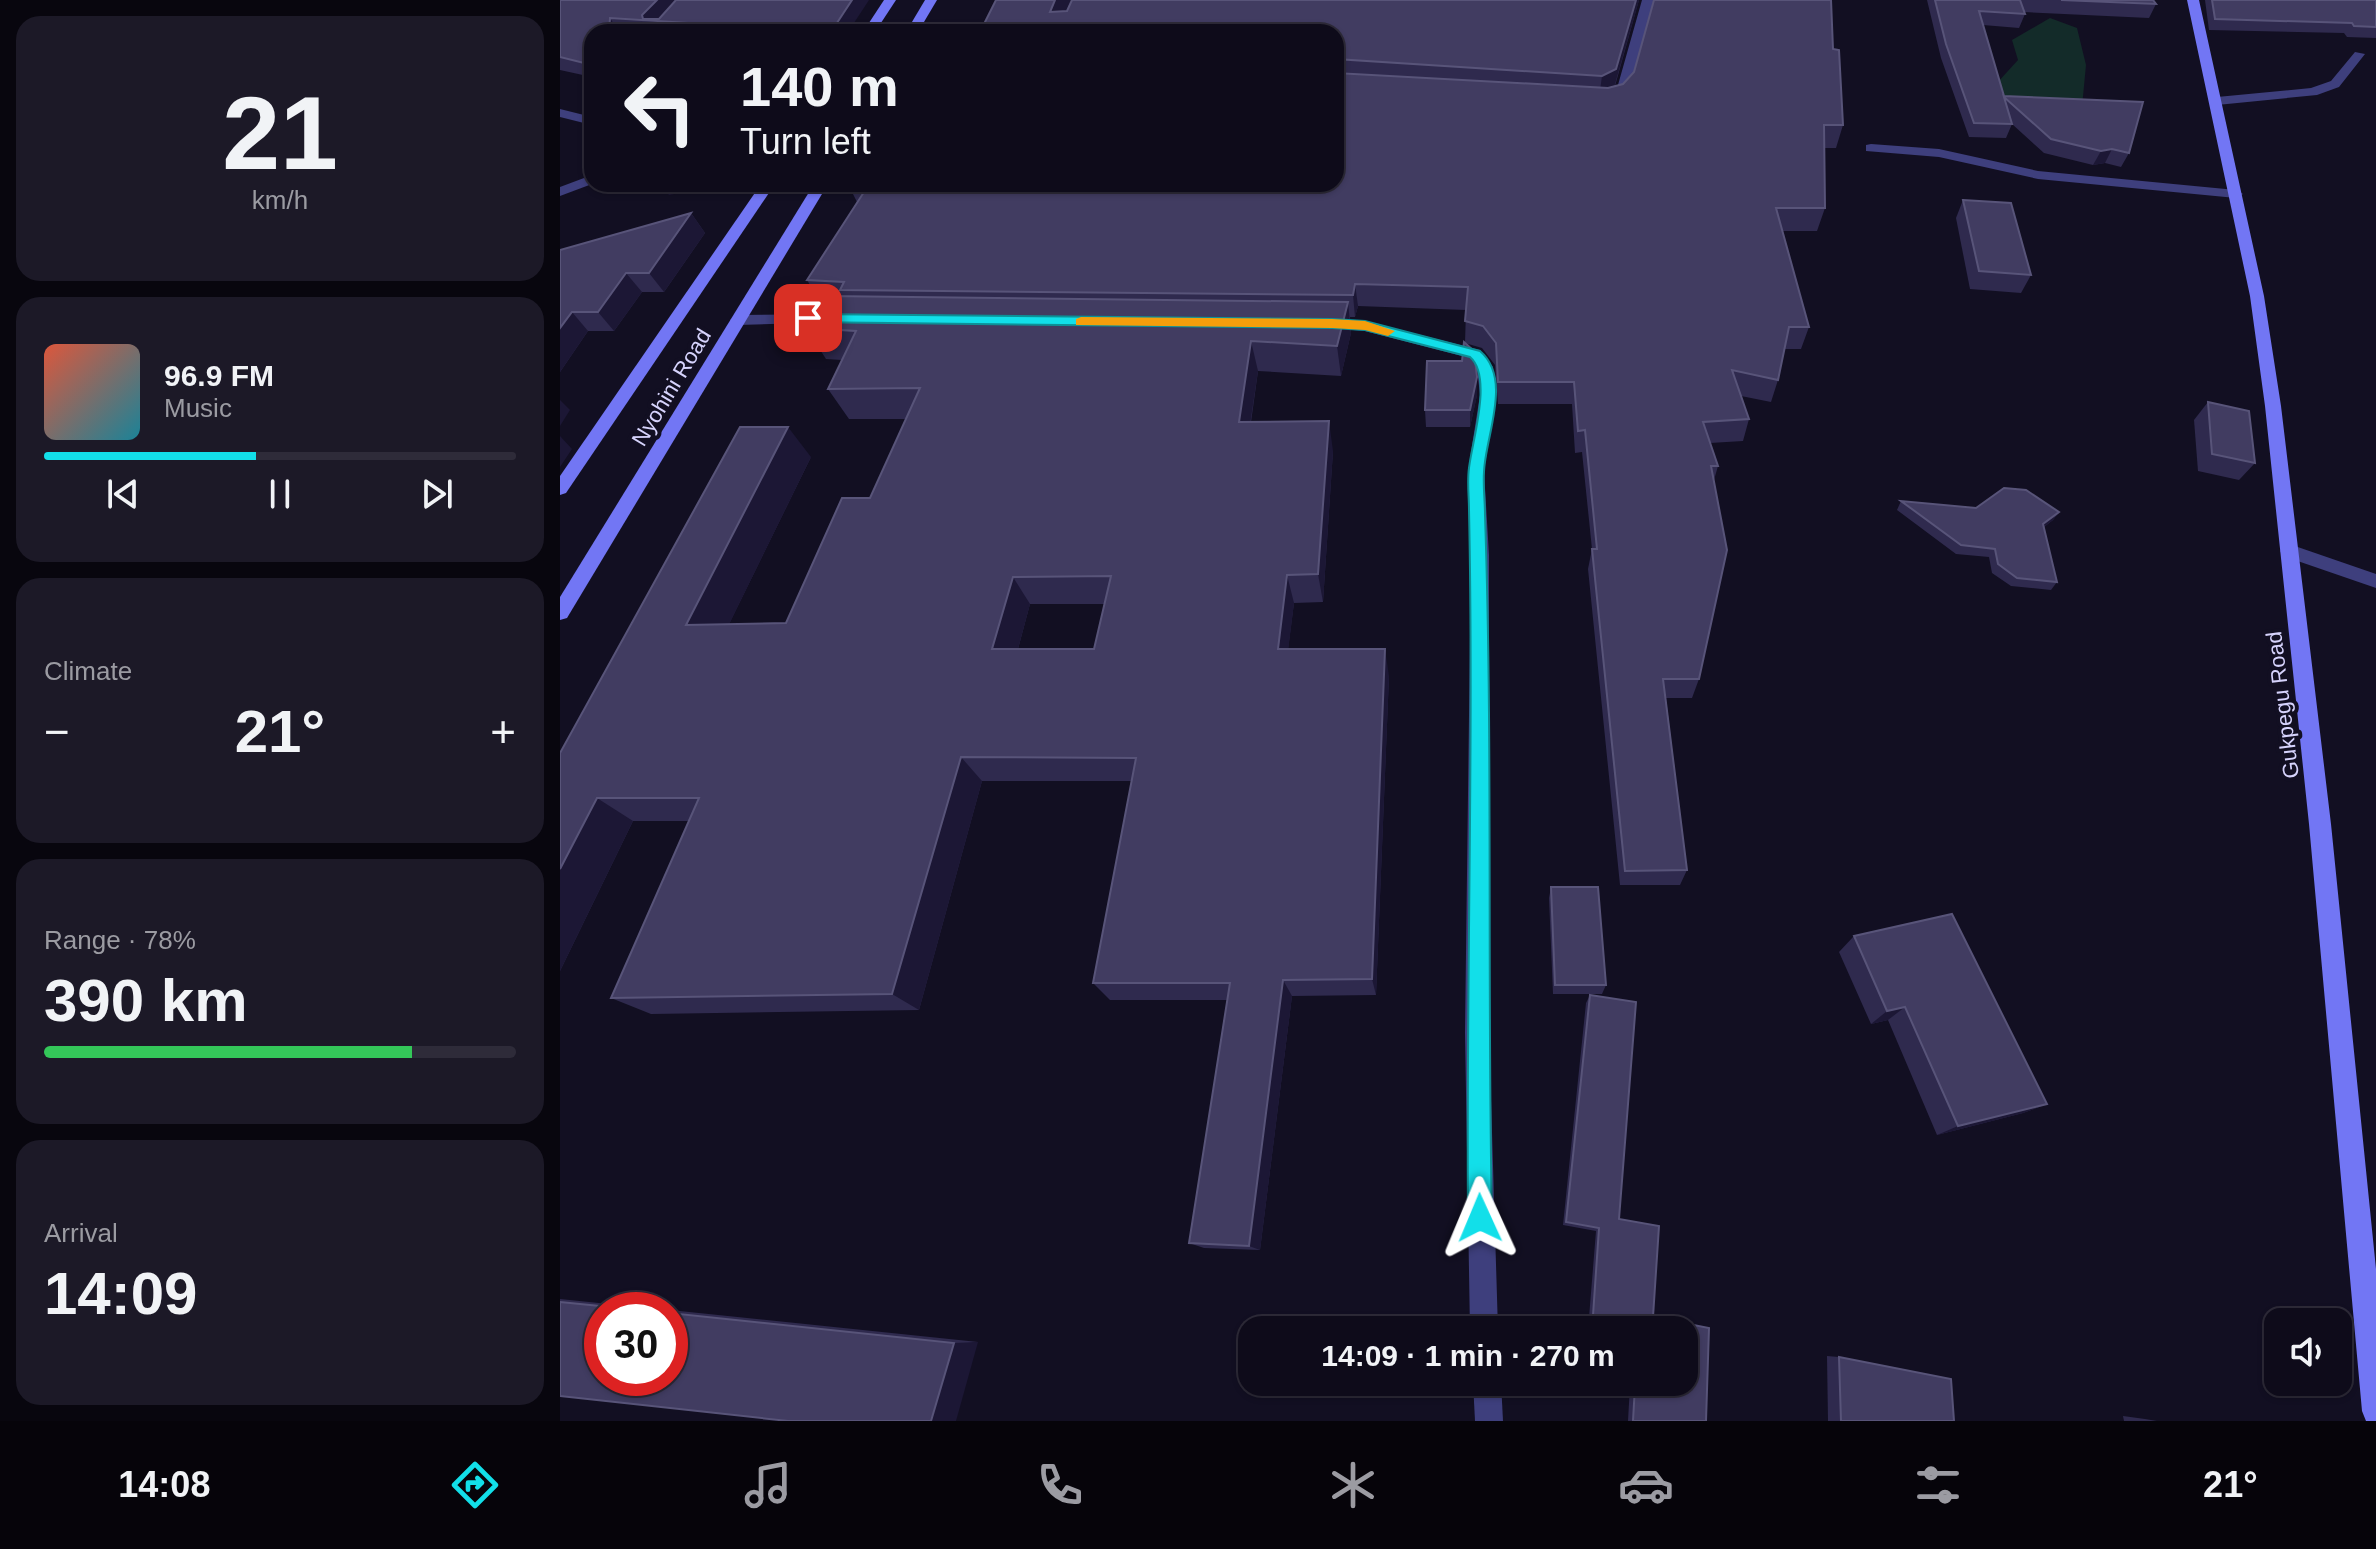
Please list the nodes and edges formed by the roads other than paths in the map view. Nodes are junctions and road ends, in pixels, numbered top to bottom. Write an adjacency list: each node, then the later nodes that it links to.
1 (890, 0): 5 (street)
2 (931, 0): 6 (street)
3 (1648, 0): 9 (street)
4 (2193, 0): 8 (street, Gukpegu Road)
5 (874, 24)
6 (917, 24)
7 (2359, 54): 8 (street)
8 (2217, 101): 17 (street, Gukpegu Road)
9 (1601, 105)
10 (560, 113): 11 (street)
11 (584, 119)
12 (1871, 148): 17 (street)
13 (584, 182): 14 (street)
14 (560, 192)
15 (763, 192): 21 (street, Nyohini Road)
16 (816, 192): 19 (street, Nyohini Road)
17 (2236, 194): 22 (street, Gukpegu Road)
18 (856, 319): 19 (street)
19 (738, 320): 24 (street, Nyohini Road)
20 (1301, 323): 25 (street)
21 (560, 489)
22 (2289, 551): 23 (street); 27 (street, Gukpegu Road)
23 (2373, 575)
24 (560, 613)
25 (1484, 1316)
26 (1488, 1396): 28 (street)
27 (2376, 1411)
28 (1489, 1421)

